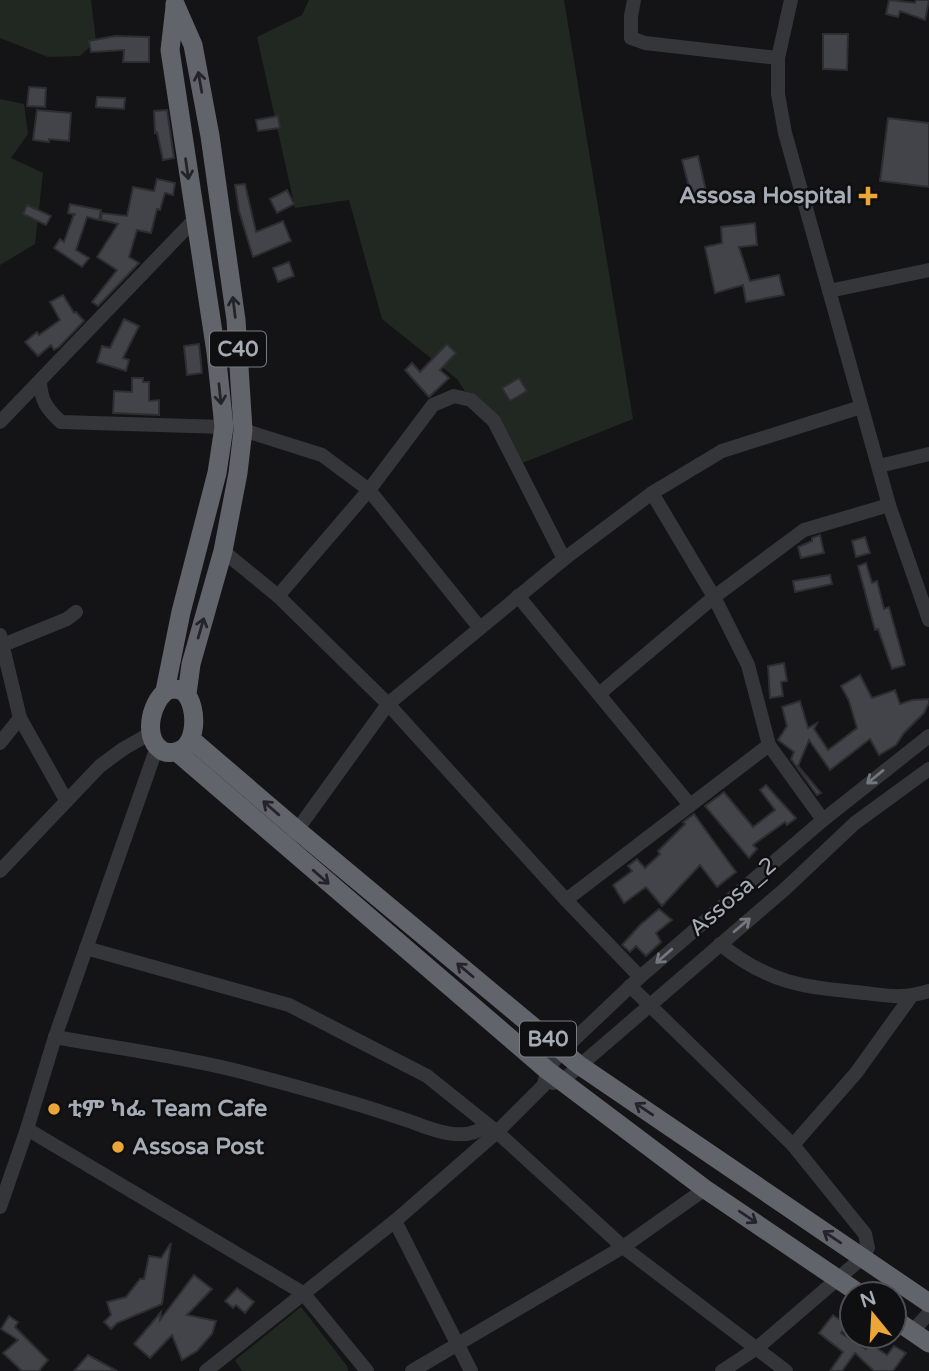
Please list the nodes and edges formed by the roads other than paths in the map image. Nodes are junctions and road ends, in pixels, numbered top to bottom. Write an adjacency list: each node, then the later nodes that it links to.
1 (634, 0): 4 (street)
2 (791, 0): 4 (street)
3 (175, 2): 5 (highway, C40, one-way to 5); 8 (highway, C40, one-way to 3)
4 (778, 58): 7 (street)
5 (194, 220): 9 (highway, C40); 10 (street)
6 (929, 270): 7 (street)
7 (829, 290): 11 (street)
8 (238, 348): 9 (highway); 13 (highway, C40)
9 (215, 352): 13 (highway, C40, one-way to 13)
10 (40, 382): 12 (street); 13 (street)
11 (861, 407): 15 (street); 17 (street)
12 (0, 422)
13 (233, 428): 16 (street); 19 (highway, C40); 28 (highway, C40)
14 (929, 454): 15 (street)
15 (879, 466): 18 (street)
16 (369, 490): 20 (street); 21 (street); 26 (street)
17 (652, 493): 20 (street); 23 (street)
18 (889, 505): 23 (street); 25 (street)
19 (223, 551): 21 (street); 29 (highway, C40, one-way to 19)
20 (564, 559): 22 (street)
21 (278, 596): 31 (street)
22 (518, 596): 26 (street); 30 (street)
23 (714, 597): 30 (street); 36 (street)
24 (76, 612): 27 (street)
25 (929, 620)
26 (479, 627): 31 (street)
27 (1, 640): 32 (street)
28 (165, 691): 29 (highway); 34 (highway)
29 (187, 694): 37 (highway)
30 (600, 694): 40 (street)
31 (388, 704): 42 (street); 45 (street)
32 (20, 718): 35 (street); 39 (street)
33 (929, 736): 41 (street, Assosa_2, one-way to 41)
34 (154, 740): 37 (highway, B40); 39 (street); 47 (street)
35 (0, 743)
36 (769, 745): 40 (street); 41 (street)
37 (185, 746): 42 (highway, B40, one-way to 37); 43 (highway, B40)
38 (929, 769): 46 (street, Assosa_2, one-way to 38)
39 (66, 800): 44 (street)
40 (690, 805): 45 (street)
41 (823, 820): 48 (street, Assosa_2, one-way to 48)
42 (297, 830): 43 (street); 53 (highway, B40, one-way to 42)
43 (284, 846): 55 (highway, B40, one-way to 55)
44 (1, 869)
45 (566, 900): 48 (street)
46 (720, 944): 50 (street); 51 (street, Assosa_2)
47 (86, 948): 52 (street); 56 (street)
48 (635, 982): 51 (street); 53 (street, Assosa_2)
49 (929, 991): 50 (street)
50 (910, 998): 58 (street)
51 (649, 1005): 54 (street, Assosa_2); 58 (street)
52 (55, 1037): 56 (street); 57 (street)
53 (562, 1051): 54 (highway, B40); 55 (street, Assosa_2)
54 (579, 1065): 55 (street, Assosa_2); 64 (highway, B40, one-way to 54)
55 (551, 1079): 56 (street); 60 (highway, B40)
56 (492, 1128): 62 (street); 63 (street)
57 (27, 1129): 59 (street); 67 (street)
58 (793, 1145): 64 (street)
59 (3, 1188): 61 (street)
60 (705, 1189): 63 (street); 65 (highway, B40, one-way to 65)
61 (0, 1207)
62 (394, 1221): 67 (street); 73 (street)
63 (623, 1247): 73 (street); 74 (street)
64 (862, 1258): 65 (street); 68 (highway, B40)
65 (838, 1278): 66 (highway, B40); 74 (street)
66 (841, 1280)
67 (303, 1293): 75 (street); 76 (street)
68 (929, 1303)
69 (929, 1313): 71 (street)
70 (908, 1329): 71 (highway)
71 (912, 1332): 72 (highway)
72 (929, 1343)
73 (458, 1344): 77 (street); 78 (street)
74 (757, 1348): 79 (street); 80 (street)
75 (206, 1371)
76 (367, 1371)
77 (412, 1371)
78 (471, 1371)
79 (722, 1371)
80 (786, 1371)

